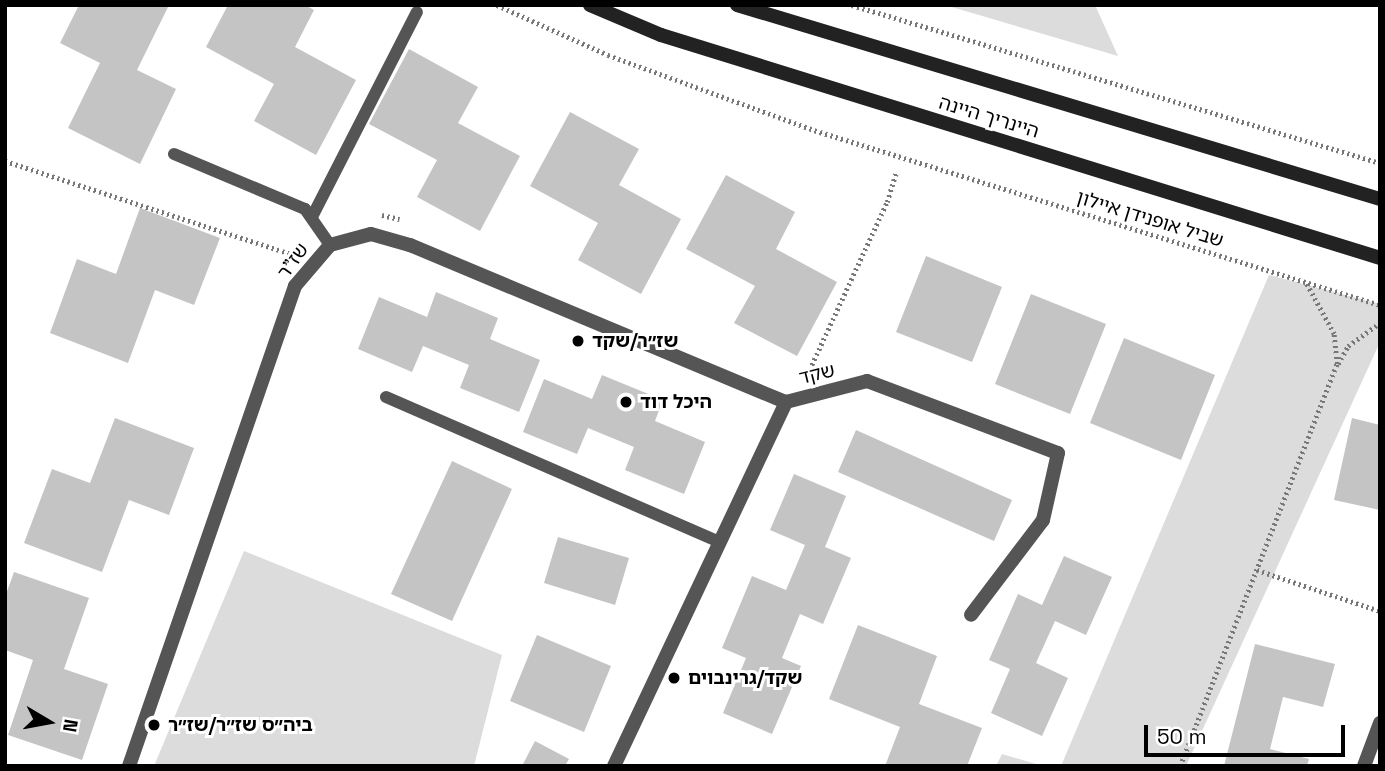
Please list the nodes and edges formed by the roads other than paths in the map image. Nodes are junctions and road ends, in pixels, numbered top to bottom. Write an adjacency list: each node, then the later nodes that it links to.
1 (590, 5): 8 (main road, היינריך היינה)
2 (737, 5): 5 (main road, היינריך היינה)
3 (417, 12): 6 (lane)
4 (174, 154): 6 (lane)
5 (1380, 199)
6 (313, 215): 7 (lane)
7 (330, 245): 10 (street, שז"ר); 14 (street, שז"ר)
8 (1380, 258)
9 (386, 397): 11 (lane)
10 (786, 402): 11 (street, שקד); 12 (street, שקד)
11 (719, 542): 15 (street, שקד)
12 (971, 615)
13 (1380, 723): 16 (street)
14 (129, 766)
15 (614, 766)
16 (1364, 766)

